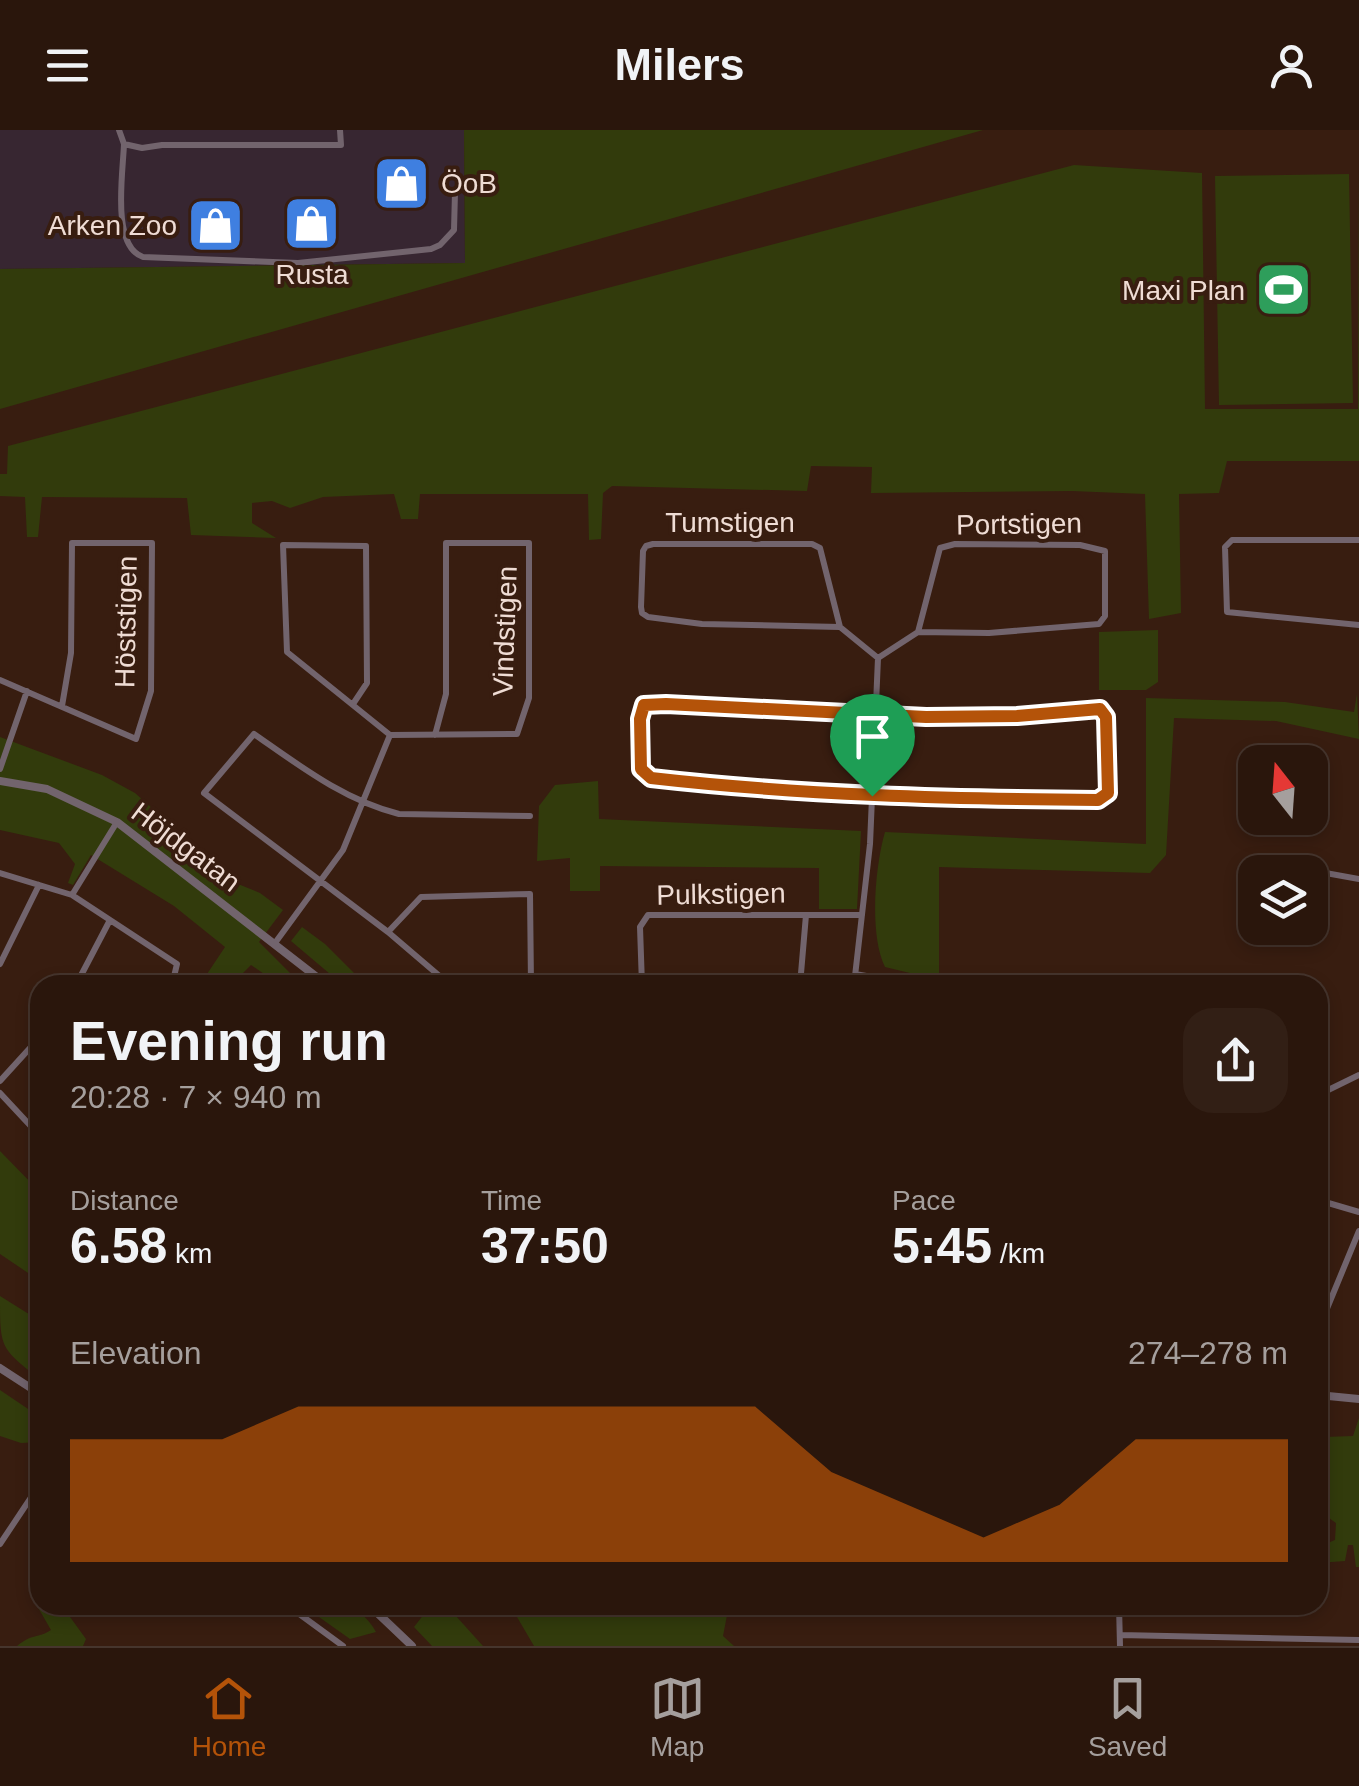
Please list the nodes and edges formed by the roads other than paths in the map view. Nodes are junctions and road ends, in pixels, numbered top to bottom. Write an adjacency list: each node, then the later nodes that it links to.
1 (118, 130): 3 (street)
2 (340, 130): 3 (street)
3 (124, 144): 4 (street)
4 (456, 192)
5 (1359, 540): 6 (street)
6 (1359, 624)
7 (840, 627): 7 (street, Tumstigen); 9 (street)
8 (918, 632): 8 (street, Portstigen); 9 (street)
9 (878, 658): 14 (street)
10 (0, 680): 11 (street, Höststigen)
11 (28, 692): 13 (street, Höststigen); 17 (street)
12 (352, 704): 12 (street); 15 (street)
13 (62, 706): 13 (street, Höststigen)
14 (876, 714): 19 (street); 19 (street); 19 (street)
15 (390, 735): 16 (street, Vindstigen); 20 (street)
16 (435, 735): 16 (street, Vindstigen)
17 (0, 769)
18 (0, 781): 22 (street, Höjdgatan)
19 (872, 796): 30 (street)
20 (363, 801): 21 (street); 26 (street); 26 (street)
21 (530, 816)
22 (117, 822): 28 (street); 33 (street, Höjdgatan)
23 (1328, 873): 25 (street)
24 (0, 874): 27 (street)
25 (1359, 879)
26 (319, 882): 32 (street); 33 (street)
27 (40, 885): 28 (street); 34 (street)
28 (72, 895): 31 (street)
29 (806, 915): 30 (street, Pulkstigen); 41 (street, Pulkstigen); 42 (street, Pulkstigen)
30 (862, 916): 35 (street)
31 (110, 920): 36 (street); 37 (street)
32 (388, 932): 39 (street); 40 (street)
33 (275, 943): 38 (street, Höjdgatan)
34 (0, 964)
35 (855, 974): 43 (street)
36 (81, 975)
37 (174, 975)
38 (315, 975)
39 (438, 975)
40 (531, 975)
41 (642, 975)
42 (801, 975)
43 (861, 975)
44 (30, 1048): 46 (street)
45 (1359, 1074): 47 (street)
46 (0, 1082)
47 (1328, 1089)
48 (0, 1092): 49 (street)
49 (30, 1125)
50 (1328, 1203): 51 (street)
51 (1359, 1212)
52 (1359, 1231): 53 (street)
53 (1328, 1306)
54 (0, 1368): 55 (street)
55 (30, 1388)
56 (1328, 1396): 57 (street)
57 (1359, 1400)
58 (30, 1499): 59 (street)
59 (0, 1544)
60 (300, 1615): 65 (street)
61 (379, 1615): 66 (street)
62 (1119, 1615): 63 (street)
63 (1120, 1635): 64 (street); 67 (street)
64 (1359, 1640)
65 (342, 1646)
66 (412, 1646)
67 (1120, 1646)

